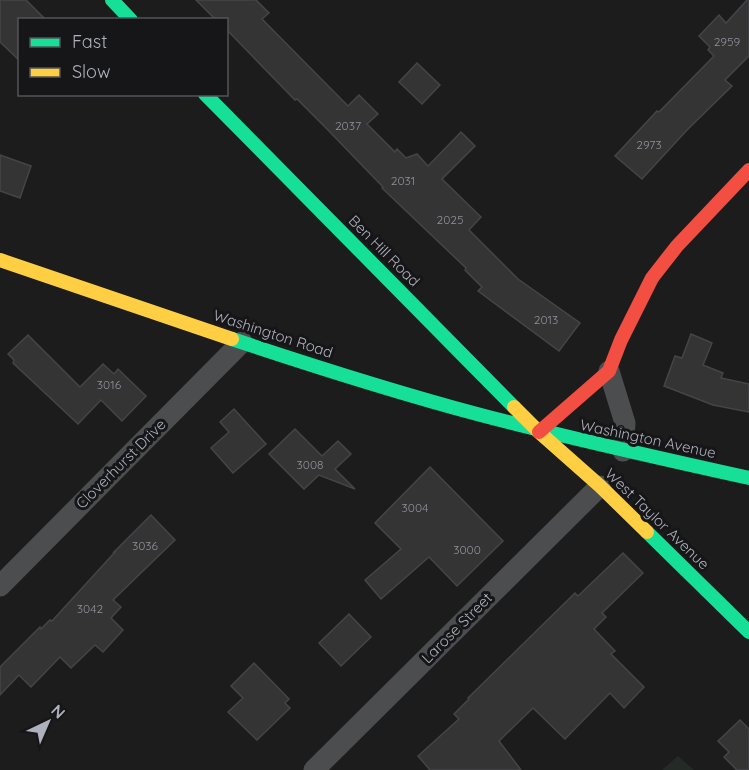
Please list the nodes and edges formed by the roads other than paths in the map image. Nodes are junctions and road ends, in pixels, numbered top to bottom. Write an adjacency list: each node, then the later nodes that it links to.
1 (113, 1): 2 (street)
2 (129, 18)
3 (207, 96): 8 (street, Ben Hill Road)
4 (749, 170): 7 (street)
5 (0, 260): 6 (street, Washington Road)
6 (242, 342): 8 (street, Washington Road); 12 (street, Cloverhurst Drive)
7 (609, 371): 8 (street); 9 (street)
8 (539, 432): 9 (street, Washington Avenue); 11 (street, West Taylor Avenue)
9 (623, 451): 10 (street, Washington Avenue)
10 (749, 478)
11 (600, 486): 13 (street, West Taylor Avenue); 14 (street, Larose Street)
12 (0, 586)
13 (749, 633)
14 (314, 770)

